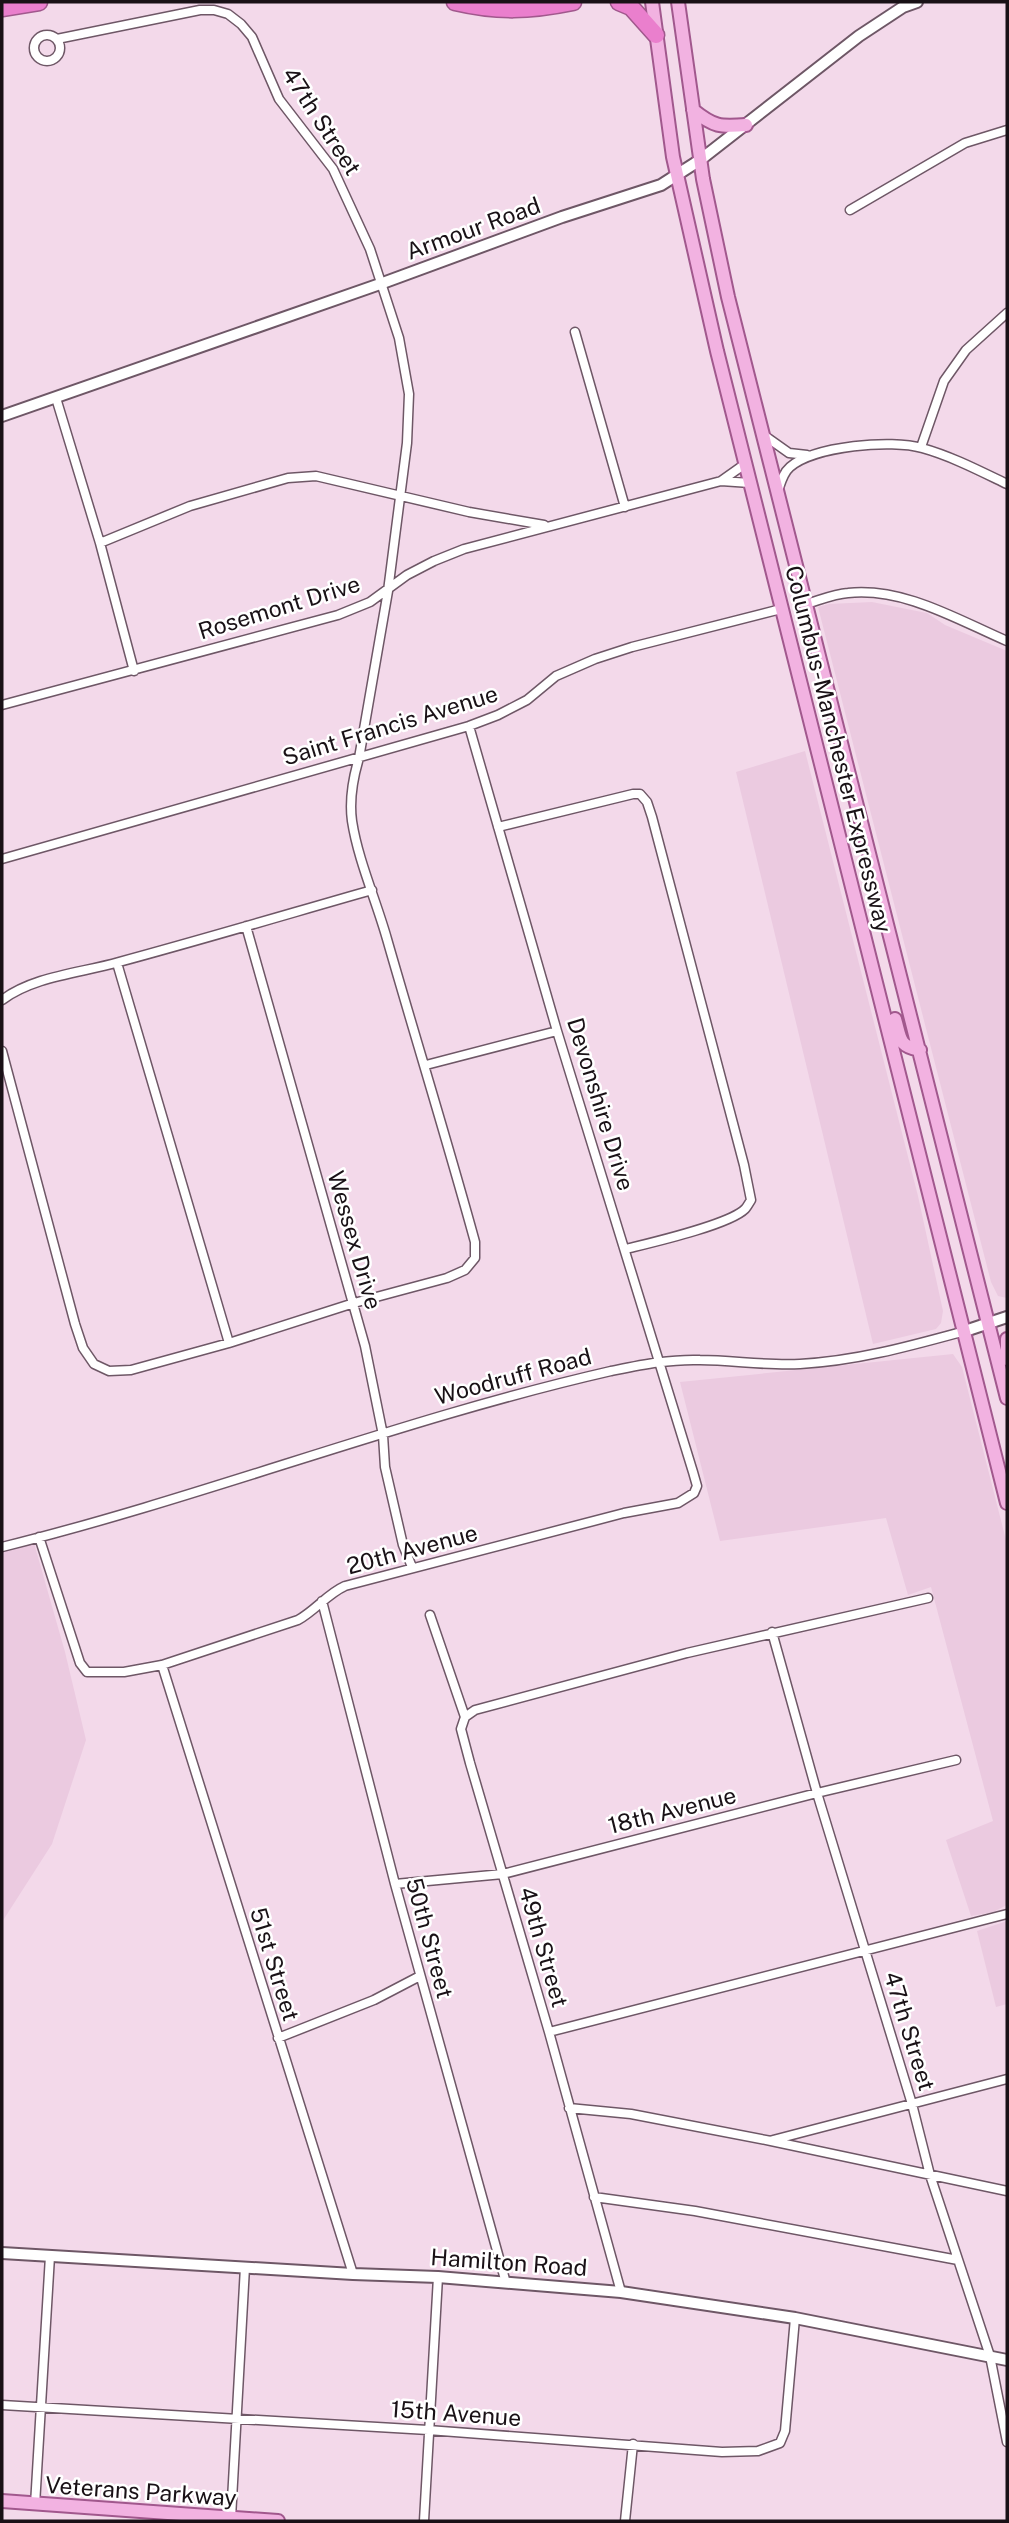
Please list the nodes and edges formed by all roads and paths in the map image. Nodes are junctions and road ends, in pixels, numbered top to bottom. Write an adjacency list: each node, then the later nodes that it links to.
1 (39, 2): 8 (highway)
2 (455, 2): 3 (highway)
3 (573, 2)
4 (619, 2): 9 (highway)
5 (652, 2): 9 (main road, Columbus-Manchester Expressway)
6 (678, 2): 11 (main road, Columbus-Manchester Expressway)
7 (917, 2): 12 (street, Armour Road)
8 (2, 8)
9 (656, 35): 15 (main road, Columbus-Manchester Expressway)
10 (57, 39): 17 (street, 47th Street)
11 (693, 110): 12 (main road); 14 (main road, Columbus-Manchester Expressway)
12 (746, 125): 14 (street, Armour Road)
13 (1007, 130): 16 (street)
14 (700, 160): 15 (street, Armour Road); 22 (main road, Columbus-Manchester Expressway)
15 (676, 174): 17 (street, Armour Road); 25 (main road, Columbus-Manchester Expressway)
16 (850, 210)
17 (380, 284): 20 (street, Armour Road); 30 (street, 47th Street)
18 (1007, 313): 23 (street)
19 (575, 332): 31 (street)
20 (57, 398): 21 (street, Armour Road); 33 (street)
21 (2, 416)
22 (765, 436): 24 (street); 29 (main road, Columbus-Manchester Expressway)
23 (921, 447): 24 (street); 28 (street)
24 (814, 455): 29 (street)
25 (745, 464): 26 (street, Rosemont Drive); 27 (main road, Columbus-Manchester Expressway)
26 (721, 481): 27 (street, Rosemont Drive); 31 (street, Rosemont Drive)
27 (750, 483): 36 (main road, Columbus-Manchester Expressway)
28 (1007, 484)
29 (778, 492): 35 (main road, Columbus-Manchester Expressway)
30 (401, 496): 32 (street); 33 (street); 34 (street, 47th Street)
31 (625, 507): 32 (street, Rosemont Drive)
32 (547, 526): 34 (street, Rosemont Drive)
33 (100, 543): 38 (street)
34 (388, 591): 38 (street, Rosemont Drive); 41 (street, 47th Street)
35 (806, 604): 37 (street); 50 (main road, Columbus-Manchester Expressway)
36 (781, 608): 40 (street, Saint Francis Avenue); 47 (main road, Columbus-Manchester Expressway)
37 (1007, 641)
38 (134, 671): 39 (street, Rosemont Drive)
39 (2, 705)
40 (469, 726): 41 (street, Saint Francis Avenue); 42 (street, Devonshire Drive)
41 (359, 758): 43 (street, Saint Francis Avenue); 44 (street, 47th Street)
42 (498, 828): 49 (street, Devonshire Drive); 53 (street)
43 (2, 859)
44 (372, 890): 45 (street); 52 (street, 47th Street)
45 (246, 926): 46 (street); 54 (street, Wessex Drive)
46 (117, 963): 48 (street); 59 (street)
47 (872, 964): 50 (main road); 57 (main road, Columbus-Manchester Expressway)
48 (2, 1000)
49 (557, 1031): 52 (street); 53 (street, Devonshire Drive)
50 (920, 1050): 56 (main road, Columbus-Manchester Expressway)
51 (2, 1051): 59 (street)
52 (426, 1065): 54 (street, 47th Street)
53 (626, 1249): 61 (street, Devonshire Drive)
54 (354, 1303): 59 (street); 63 (street, Wessex Drive)
55 (1007, 1317): 56 (street, Woodruff Road)
56 (988, 1322): 57 (street, Woodruff Road); 62 (main road, Columbus-Manchester Expressway)
57 (965, 1331): 61 (street, Woodruff Road); 65 (main road, Columbus-Manchester Expressway)
58 (1007, 1339): 60 (main road)
59 (229, 1343)
60 (1007, 1359)
61 (660, 1361): 63 (street, Woodruff Road); 64 (street, Devonshire Drive)
62 (1007, 1398)
63 (383, 1435): 66 (street, Woodruff Road); 68 (street, Wessex Drive)
64 (694, 1493): 68 (street, 20th Avenue)
65 (1007, 1503)
66 (39, 1536): 67 (street); 73 (street, 20th Avenue)
67 (2, 1546)
68 (412, 1567): 70 (street, 20th Avenue)
69 (928, 1598): 72 (street)
70 (322, 1601): 73 (street, 20th Avenue); 78 (street, 50th Street)
71 (430, 1615): 74 (street, 49th Street)
72 (772, 1632): 74 (street); 76 (street, 47th Street)
73 (162, 1665): 83 (street, 51st Street)
74 (465, 1717): 77 (street, 49th Street)
75 (956, 1760): 76 (street, 18th Avenue)
76 (817, 1793): 77 (street, 18th Avenue); 80 (street, 47th Street)
77 (503, 1874): 78 (street, 18th Avenue); 82 (street, 49th Street)
78 (395, 1884): 81 (street, 50th Street)
79 (1007, 1914): 80 (street)
80 (864, 1949): 82 (street); 85 (street, 47th Street)
81 (420, 1976): 83 (street); 97 (street, 50th Street)
82 (549, 2032): 86 (street, 49th Street)
83 (278, 2038): 95 (street, 51st Street)
84 (1007, 2079): 85 (street)
85 (912, 2104): 87 (street); 88 (street, 47th Street)
86 (569, 2108): 87 (street); 90 (street, 49th Street)
87 (771, 2141): 88 (street)
88 (930, 2175): 89 (street); 93 (street, 47th Street)
89 (1007, 2191)
90 (594, 2197): 93 (street); 98 (street, 49th Street)
91 (2, 2253): 92 (street, Hamilton Road)
92 (50, 2256): 94 (street, Hamilton Road); 103 (street)
93 (958, 2260): 100 (street, 47th Street)
94 (245, 2267): 95 (street, Hamilton Road); 104 (street)
95 (353, 2274): 96 (street, Hamilton Road)
96 (438, 2277): 97 (street, Hamilton Road); 105 (street)
97 (506, 2283): 98 (street, Hamilton Road)
98 (621, 2292): 99 (street, Hamilton Road)
99 (795, 2318): 100 (street, Hamilton Road); 107 (street, 15th Avenue)
100 (990, 2356): 101 (street, Hamilton Road); 106 (street, 47th Street)
101 (1007, 2360)
102 (2, 2405): 103 (street, 15th Avenue)
103 (41, 2408): 104 (street, 15th Avenue); 109 (street)
104 (236, 2420): 105 (street, 15th Avenue); 110 (street)
105 (428, 2430): 107 (street, 15th Avenue); 112 (street)
106 (1007, 2442)
107 (633, 2444): 113 (street)
108 (2, 2501): 109 (main road, Veterans Parkway)
109 (35, 2505): 110 (main road, Veterans Parkway)
110 (231, 2518): 111 (main road, Veterans Parkway)
111 (278, 2521)
112 (424, 2521)
113 (625, 2521)

